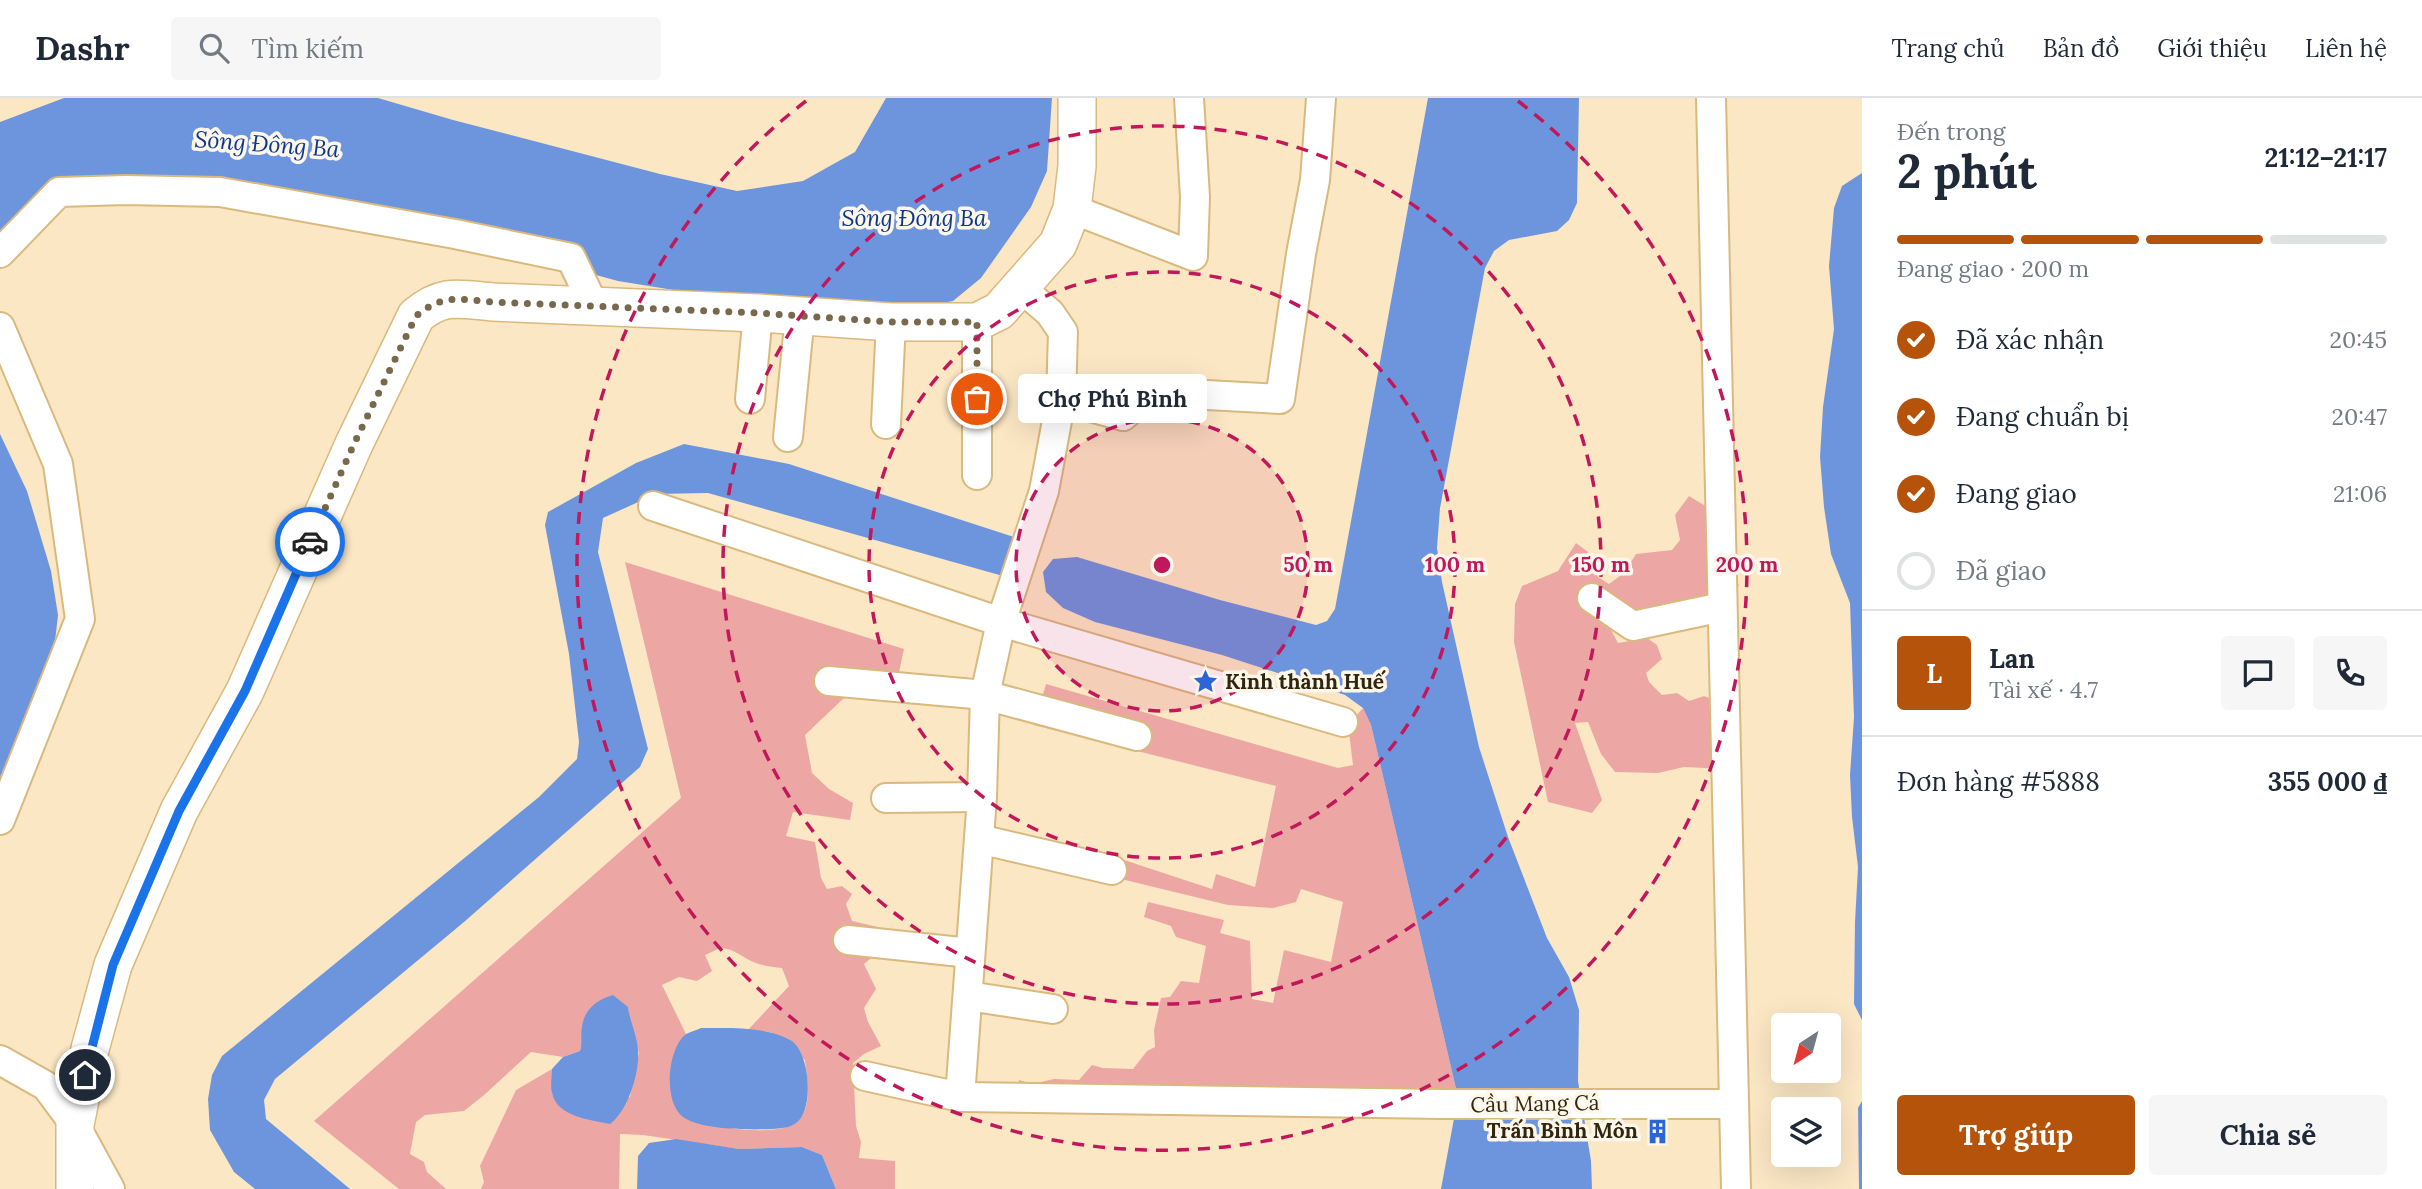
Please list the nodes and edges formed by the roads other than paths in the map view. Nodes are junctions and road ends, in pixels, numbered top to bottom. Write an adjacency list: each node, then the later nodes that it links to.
1 (1077, 98): 5 (main road)
2 (1189, 98): 5 (street)
3 (1321, 98): 15 (street)
4 (1711, 98): 21 (street)
5 (1072, 209): 7 (main road)
6 (0, 253): 8 (street)
7 (1021, 288): 12 (main road); 15 (street)
8 (594, 306): 9 (main road); 40 (main road)
9 (758, 313): 10 (main road); 14 (street)
10 (800, 315): 11 (main road); 17 (street)
11 (891, 322): 12 (main road); 16 (street)
12 (977, 322): 18 (street)
13 (0, 327): 29 (street)
14 (750, 399)
15 (1061, 399): 22 (street)
16 (886, 424)
17 (789, 437)
18 (977, 475)
19 (653, 506): 22 (street)
20 (1592, 598): 21 (street)
21 (1723, 607): 39 (street)
22 (1005, 610): 24 (street); 25 (street)
23 (829, 681): 24 (street)
24 (985, 695): 26 (street); 27 (street)
25 (1343, 722)
26 (1137, 736)
27 (982, 797): 28 (street); 30 (street)
28 (886, 798)
29 (0, 820)
30 (979, 839): 31 (street); 33 (street)
31 (1112, 870)
32 (848, 940): 33 (street)
33 (970, 953): 34 (street)
34 (968, 996): 35 (street); 38 (street)
35 (1053, 1009)
36 (0, 1060): 40 (street)
37 (865, 1076): 38 (street, Cầu Mang Cá)
38 (960, 1097): 39 (street, Cầu Mang Cá)
39 (1734, 1104): 43 (street)
40 (75, 1125): 41 (main road); 42 (street)
41 (75, 1189)
42 (110, 1189)
43 (1736, 1189)

